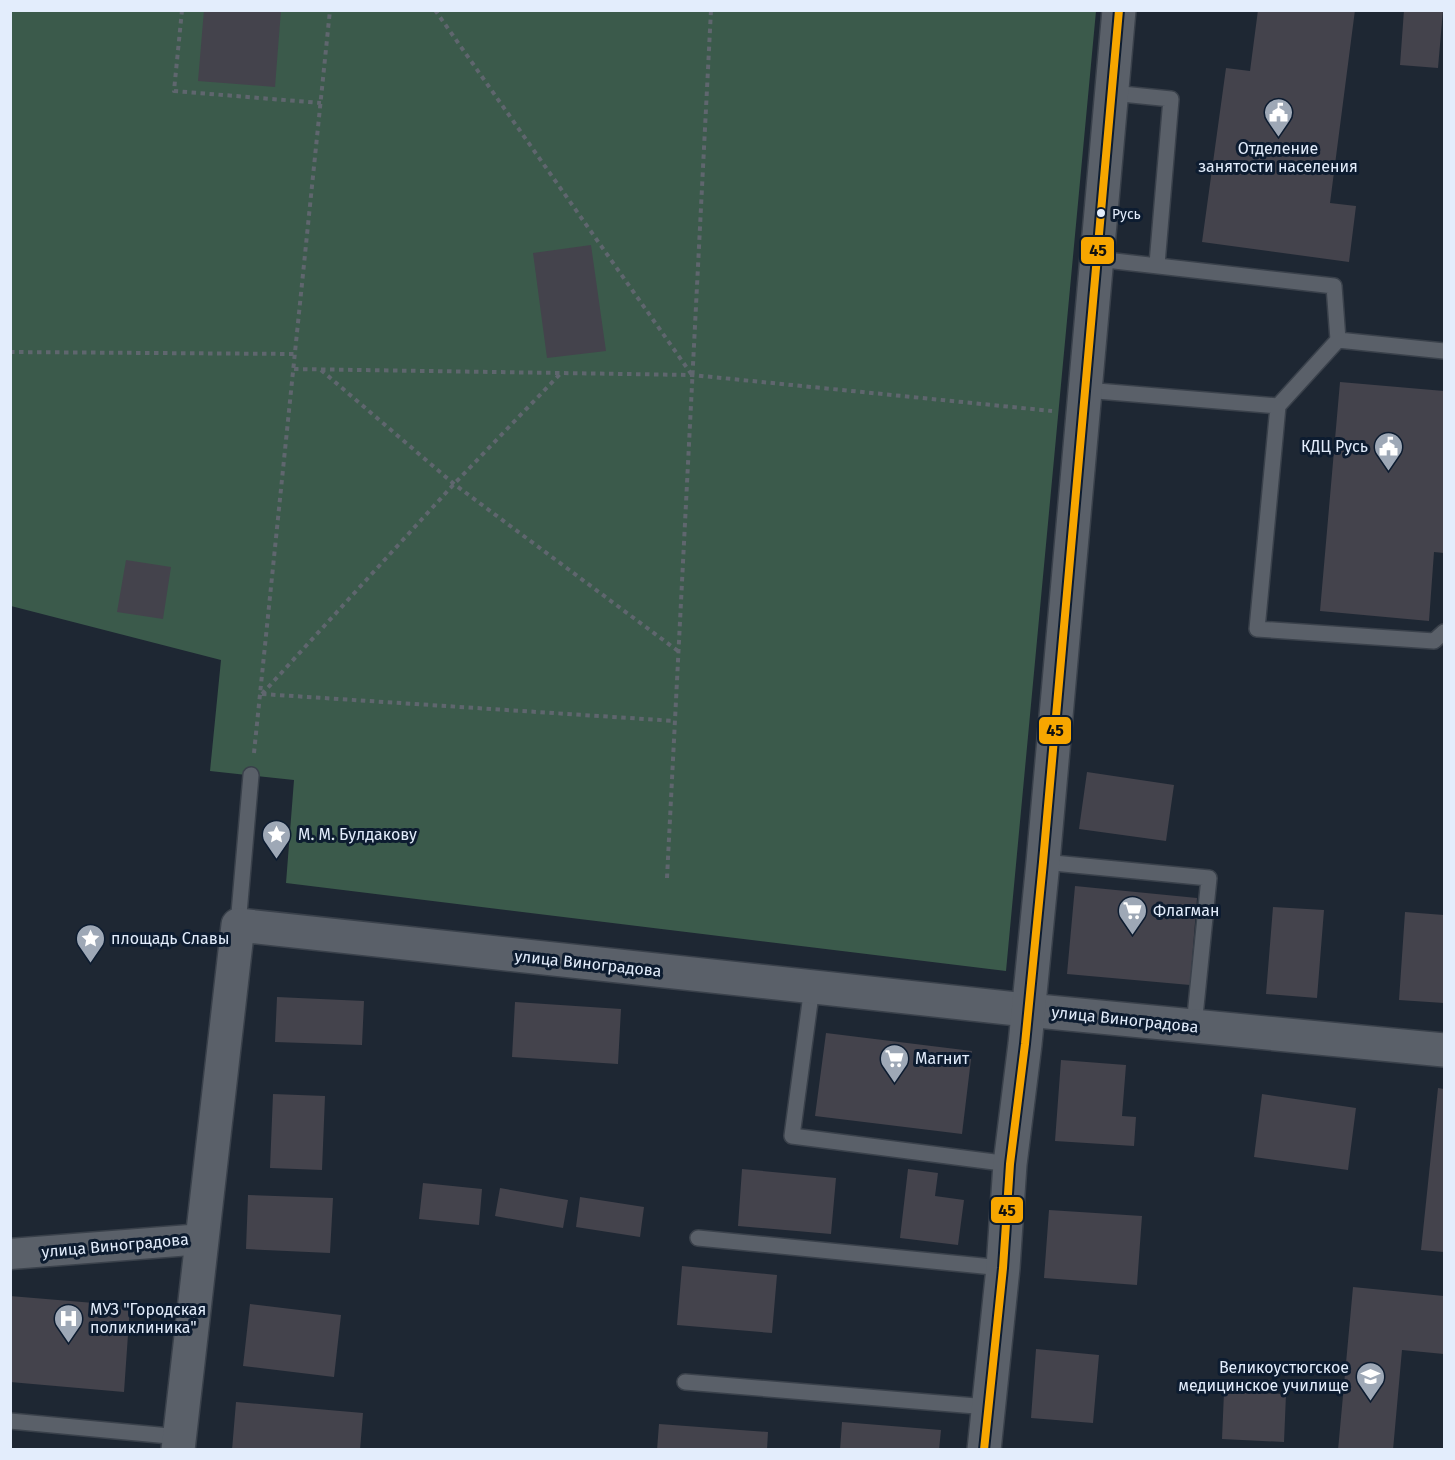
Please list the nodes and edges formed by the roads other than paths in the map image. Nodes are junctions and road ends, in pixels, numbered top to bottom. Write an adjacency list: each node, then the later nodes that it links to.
1 (1119, 10): 2 (street)
2 (1112, 93): 3 (street); 4 (lane)
3 (1097, 258): 4 (lane); 7 (street)
4 (1157, 264): 5 (lane)
5 (1338, 340): 6 (lane); 8 (lane)
6 (1444, 351)
7 (1084, 402): 8 (lane); 11 (street)
8 (1278, 406): 9 (lane)
9 (1444, 632)
10 (251, 775): 12 (lane)
11 (1042, 862): 14 (street); 15 (lane)
12 (238, 925): 13 (street, улица Виноградова); 19 (street, улица Виноградова)
13 (812, 987): 14 (street, улица Виноградова); 17 (lane)
14 (1027, 1010): 15 (street, улица Виноградова); 17 (street)
15 (1194, 1026): 16 (street, улица Виноградова)
16 (1444, 1050)
17 (1010, 1164): 21 (street)
18 (698, 1238): 21 (lane)
19 (203, 1239): 20 (street, улица Виноградова); 25 (street)
20 (10, 1254)
21 (1003, 1268): 23 (street)
22 (685, 1382): 23 (lane)
23 (988, 1407): 26 (street)
24 (10, 1421): 25 (lane)
25 (179, 1443)
26 (984, 1449)

